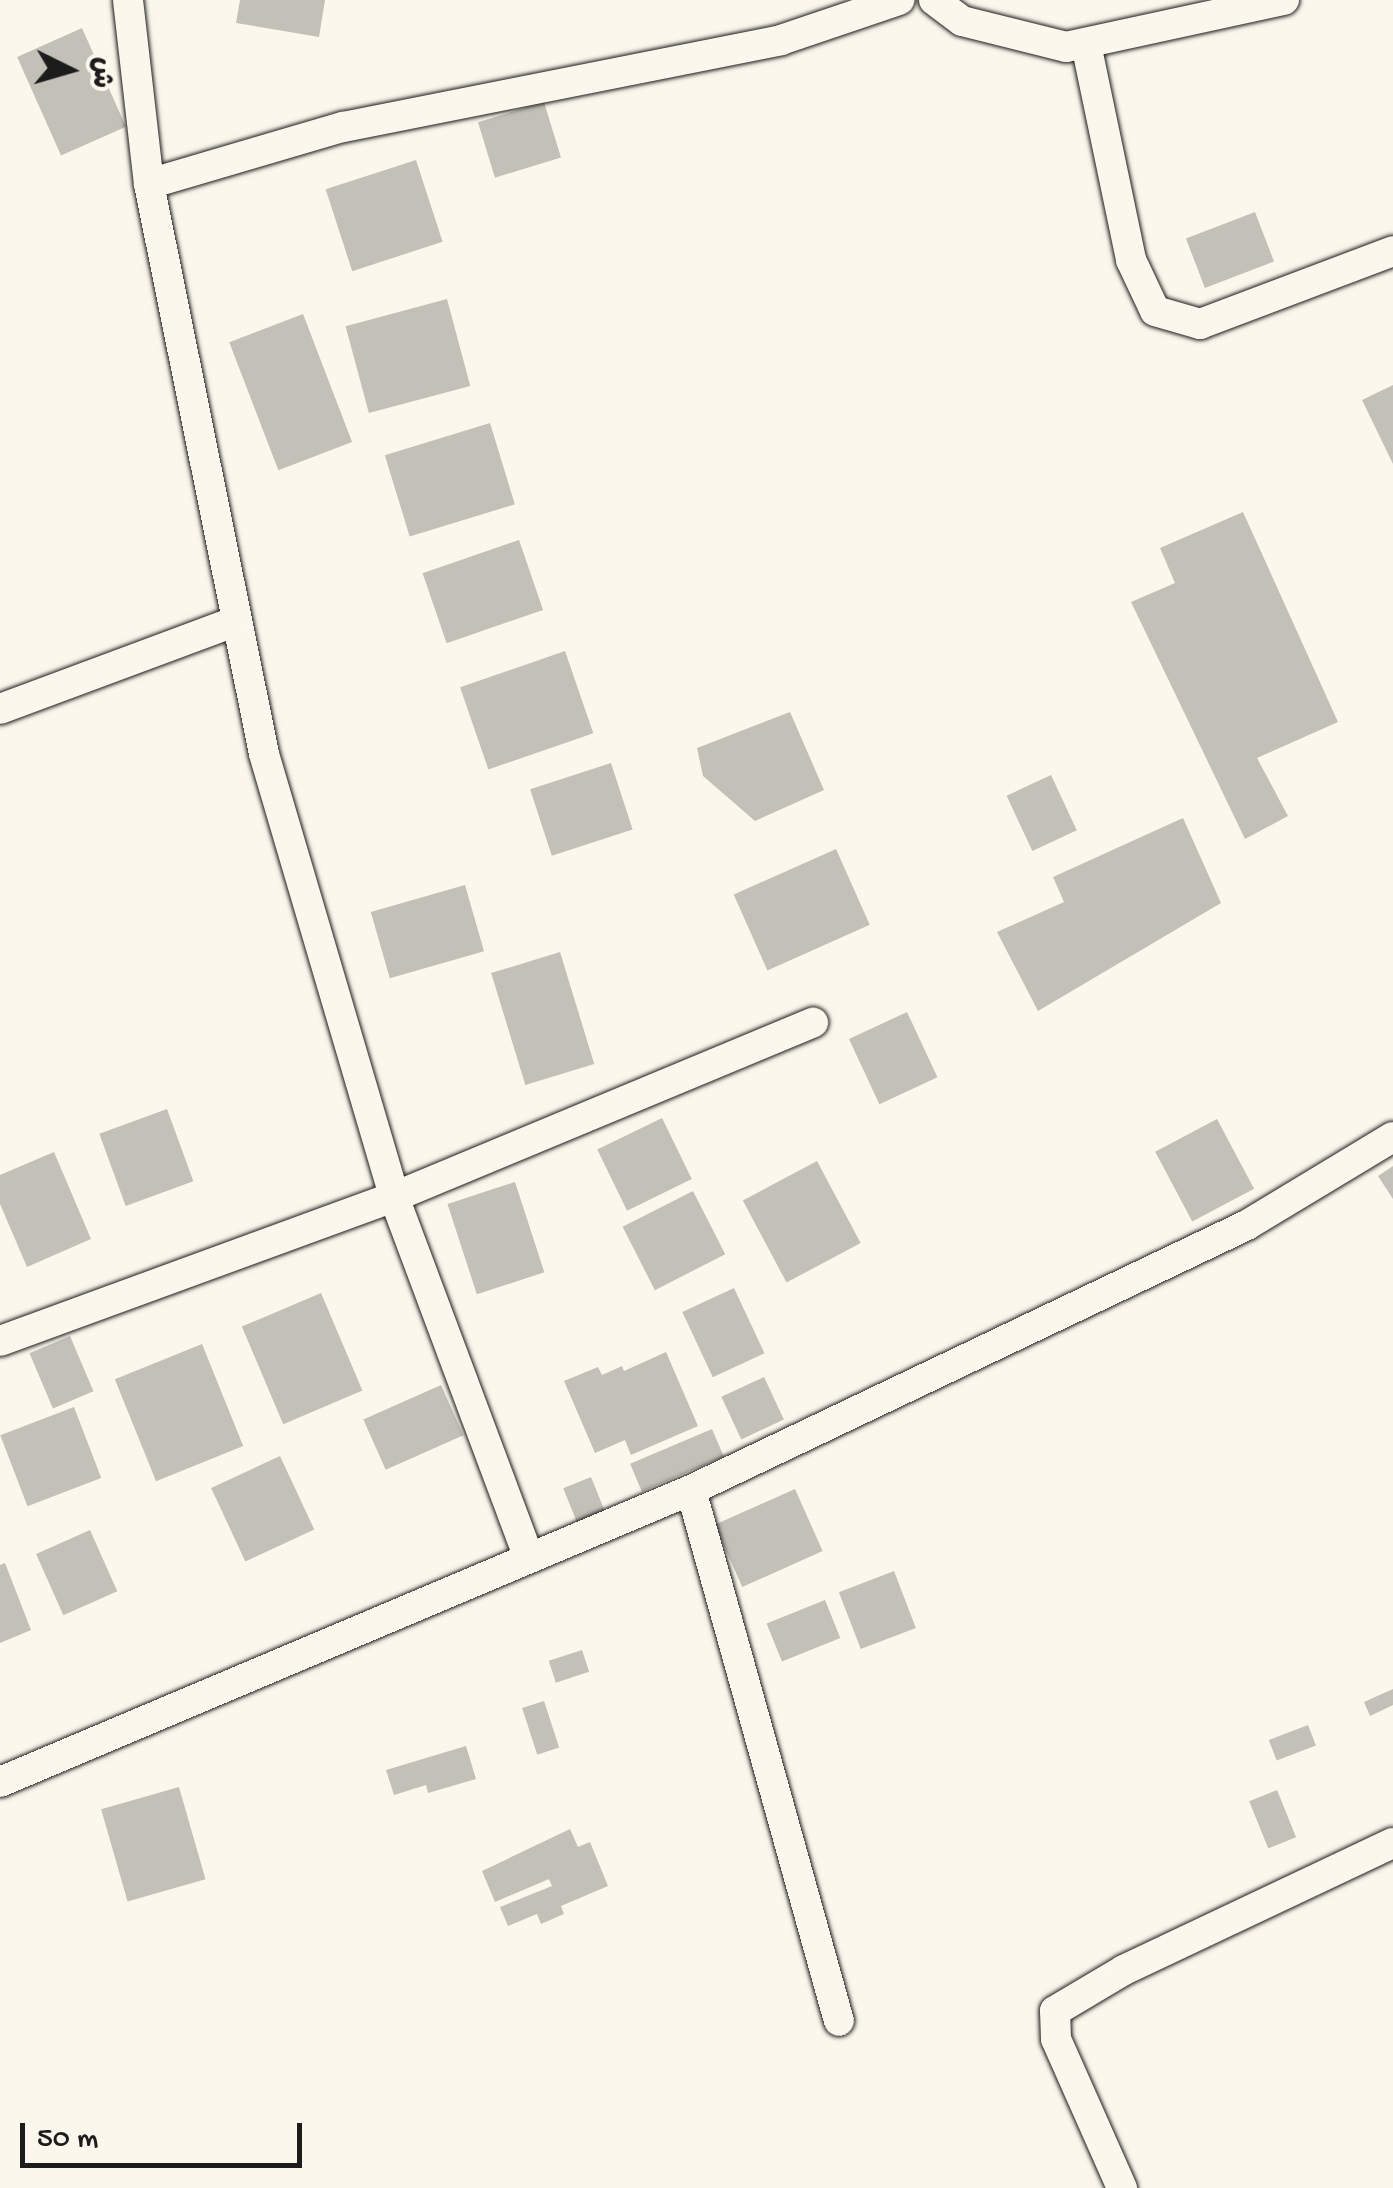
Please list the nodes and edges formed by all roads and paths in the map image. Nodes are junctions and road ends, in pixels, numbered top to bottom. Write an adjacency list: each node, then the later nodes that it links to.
1 (128, 0): 6 (street)
2 (899, 0): 6 (street)
3 (934, 0): 5 (street)
4 (1284, 0): 5 (street)
5 (1086, 44): 7 (street)
6 (149, 184): 8 (street)
7 (1393, 252)
8 (234, 622): 9 (street); 12 (street)
9 (0, 709)
10 (813, 1023): 12 (street)
11 (1393, 1138): 14 (street)
12 (394, 1197): 13 (street); 15 (street)
13 (0, 1341)
14 (691, 1490): 15 (street); 18 (street)
15 (529, 1558): 16 (street)
16 (0, 1782)
17 (1393, 1842): 19 (street)
18 (839, 2021)
19 (1122, 2188)

